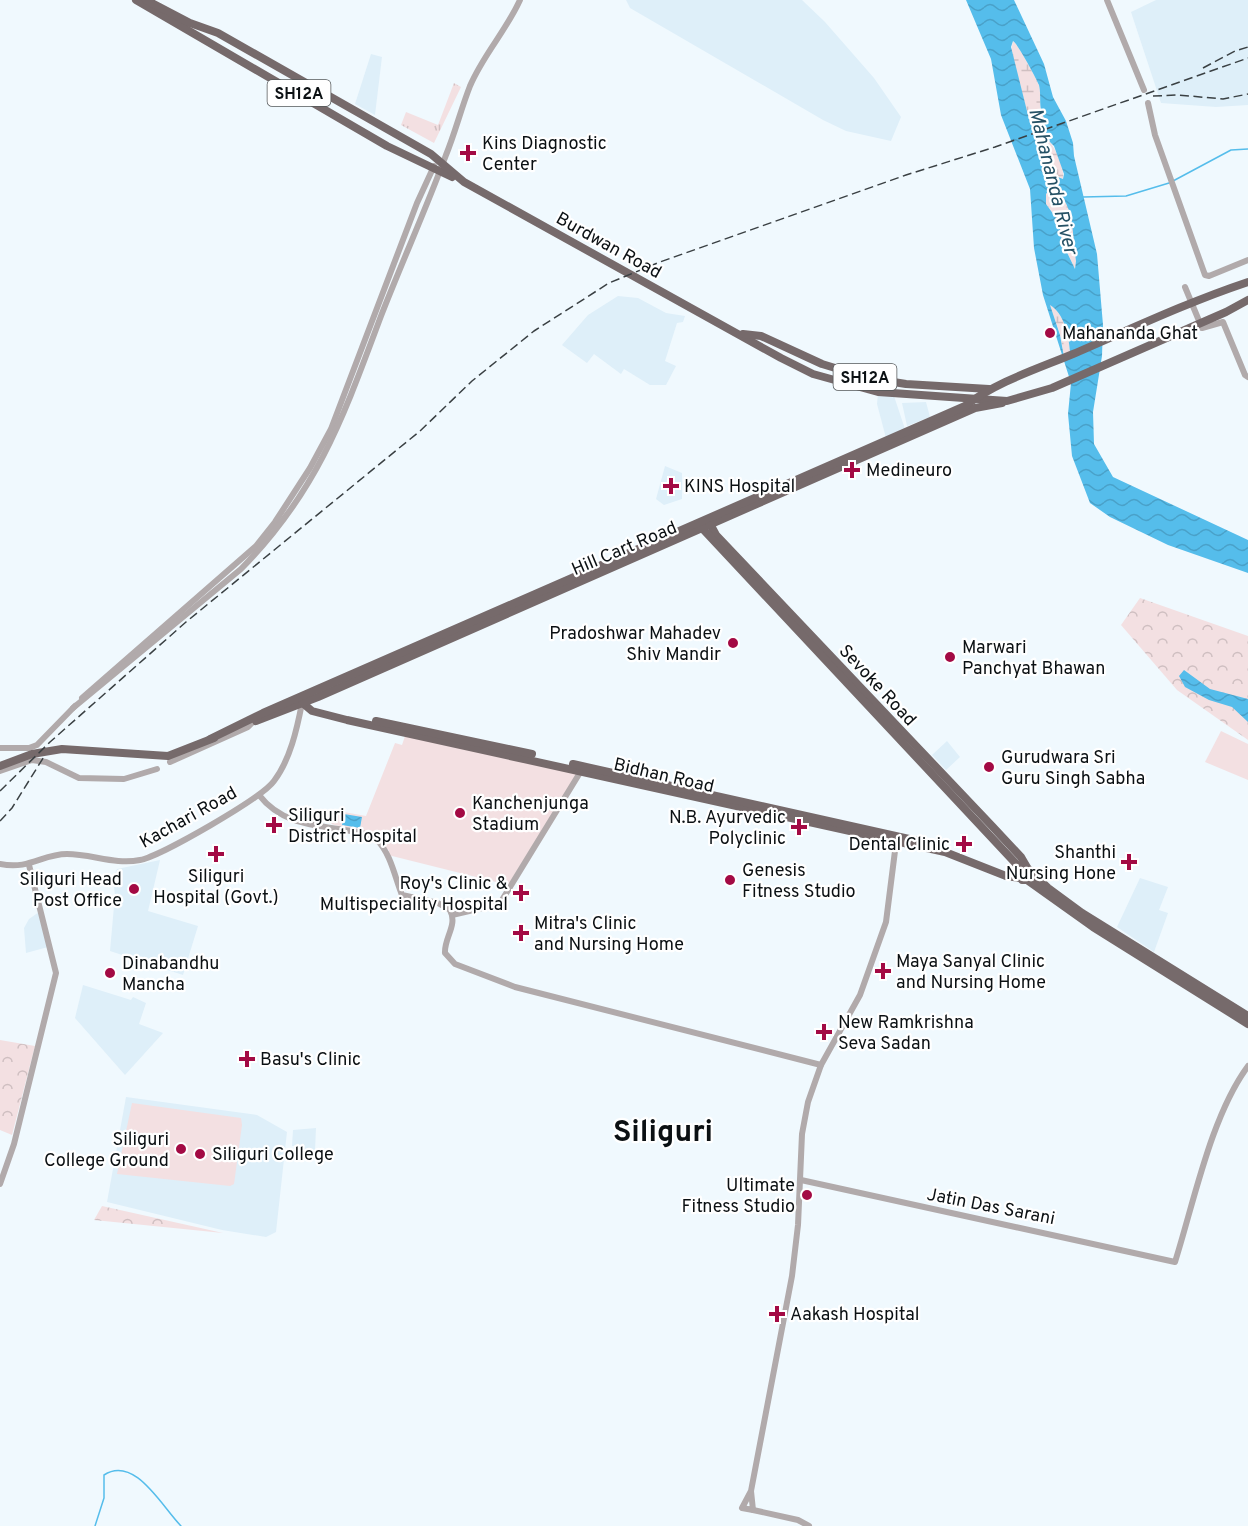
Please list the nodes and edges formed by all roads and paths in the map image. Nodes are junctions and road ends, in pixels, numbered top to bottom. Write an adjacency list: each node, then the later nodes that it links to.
1 (136, 0): 7 (main road, Burdwan Road / SH12A)
2 (146, 0): 7 (main road, Burdwan Road / SH12A)
3 (520, 0): 7 (street)
4 (1107, 0): 5 (street)
5 (1144, 90)
6 (1148, 103): 8 (street)
7 (439, 165): 12 (main road, Burdwan Road / SH12A); 23 (street)
8 (1248, 260)
9 (1248, 282): 14 (main road, Hill Cart Road / SH12A)
10 (1185, 287): 13 (street)
11 (1248, 300): 16 (main road, SH12A)
12 (735, 331): 15 (main road, Burdwan Road / SH12A); 16 (main road, Burdwan Road / SH12A)
13 (1248, 376)
14 (998, 388): 15 (main road, Burdwan Road / SH12A); 16 (main road, Hill Cart Road)
15 (972, 389): 16 (main road)
16 (977, 403): 17 (main road, Hill Cart Road)
17 (709, 523): 18 (main road, Hill Cart Road); 19 (main road, Sevoke Road)
18 (701, 527): 19 (main road, Sevoke Road); 20 (main road, Hill Cart Road)
19 (769, 595): 34 (main road, Sevoke Road)
20 (304, 699): 21 (main road, Hill Cart Road); 28 (main road, Bidhan Road); 30 (street, Kachari Road)
21 (246, 723): 25 (street); 26 (main road, Hill Cart Road)
22 (0, 748): 23 (street)
23 (26, 748): 24 (street)
24 (31, 760): 27 (street); 29 (street)
25 (170, 762)
26 (0, 766)
27 (157, 769)
28 (583, 769): 31 (main road, Bidhan Road); 35 (street)
29 (0, 771)
30 (259, 795): 33 (street, Kachari Road); 35 (street)
31 (897, 840): 34 (main road, Bidhan Road); 39 (street)
32 (0, 864): 33 (street, Kachari Road)
33 (29, 865): 42 (street)
34 (1024, 874): 36 (main road, Sevoke Road)
35 (452, 915): 39 (street)
36 (1185, 980): 37 (main road, Sevoke Road); 38 (main road, Sevoke Road)
37 (1248, 1016)
38 (1248, 1024)
39 (821, 1065): 41 (street)
40 (1248, 1066): 41 (street, Jatin Das Sarani)
41 (801, 1180): 43 (street)
42 (0, 1184)
43 (751, 1491): 44 (street); 44 (street)
44 (753, 1510): 45 (street)
45 (809, 1526)

